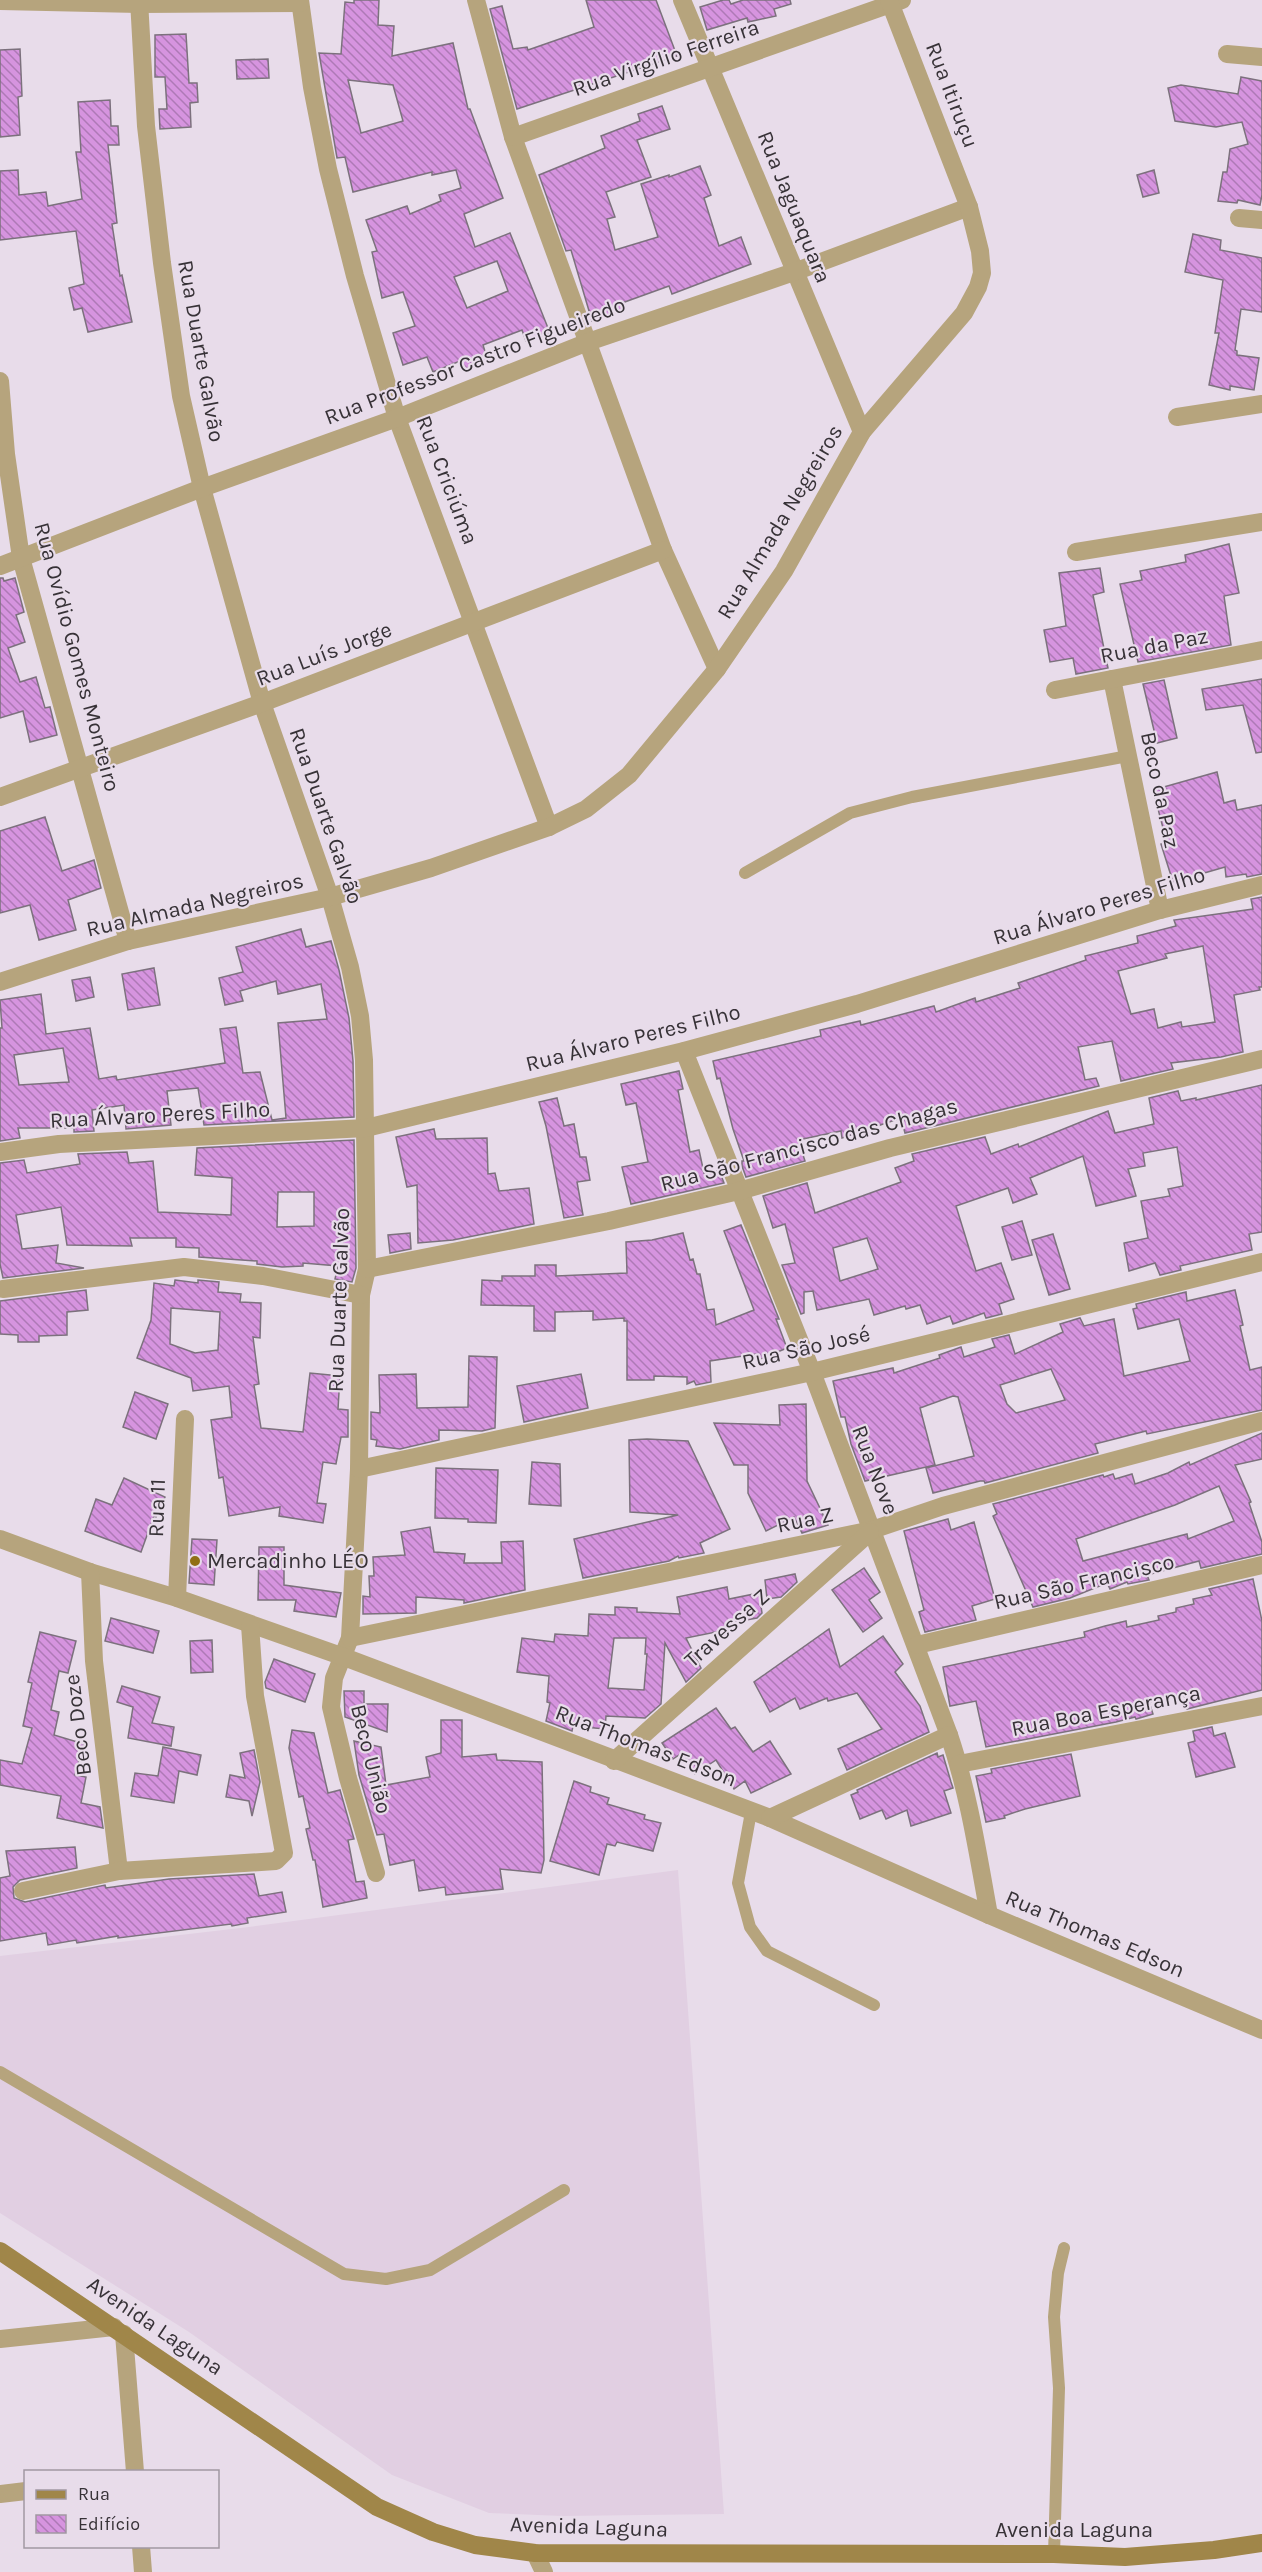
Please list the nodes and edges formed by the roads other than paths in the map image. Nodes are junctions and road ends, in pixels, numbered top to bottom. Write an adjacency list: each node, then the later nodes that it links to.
1 (476, 0): 10 (street)
2 (682, 0): 9 (street, Rua Jaguaquara)
3 (0, 1): 4 (street)
4 (139, 2): 5 (street); 21 (street, Rua Duarte Galvão)
5 (300, 2): 19 (street, Rua Criciúma)
6 (894, 2): 9 (street, Rua Virgílio Ferreira); 11 (street, Rua Itiruçu)
7 (1227, 54): 8 (street)
8 (1262, 57)
9 (711, 68): 10 (street, Rua Virgílio Ferreira); 14 (street, Rua Jaguaquara)
10 (513, 136): 15 (street)
11 (969, 207): 14 (street, Rua Professor Castro Figueiredo); 20 (street, Rua Almada Negreiros)
12 (1239, 218): 13 (street)
13 (1262, 220)
14 (794, 272): 15 (street, Rua Professor Castro Figueiredo); 20 (street, Rua Jaguaquara)
15 (588, 342): 19 (street, Rua Professor Castro Figueiredo); 23 (street)
16 (0, 381): 25 (street, Rua Ovídio Gomes Monteiro)
17 (1262, 404): 18 (street)
18 (1177, 417)
19 (398, 418): 21 (street, Rua Professor Castro Figueiredo); 27 (street, Rua Criciúma)
20 (862, 432): 29 (street, Rua Almada Negreiros)
21 (202, 488): 25 (street, Rua Professor Castro Figueiredo); 32 (street, Rua Duarte Galvão)
22 (1262, 522): 24 (street)
23 (663, 550): 27 (street, Rua Luís Jorge); 29 (street)
24 (1076, 552)
25 (21, 558): 26 (street, Rua Professor Castro Figueiredo); 34 (street, Rua Ovídio Gomes Monteiro)
26 (0, 566)
27 (475, 622): 32 (street, Rua Luís Jorge); 36 (street, Rua Criciúma)
28 (1262, 650): 30 (street, Rua da Paz)
29 (717, 669): 36 (street, Rua Almada Negreiros)
30 (1112, 679): 31 (street, Rua da Paz); 33 (street, Beco da Paz)
31 (1055, 690)
32 (262, 703): 34 (street, Rua Luís Jorge); 39 (street, Rua Duarte Galvão)
33 (1128, 756): 37 (lane); 40 (street, Beco da Paz)
34 (79, 767): 35 (street, Rua Luís Jorge); 41 (street, Rua Ovídio Gomes Monteiro)
35 (0, 797)
36 (549, 827): 39 (street, Rua Almada Negreiros)
37 (745, 873)
38 (1262, 885): 40 (street, Rua Álvaro Peres Filho)
39 (330, 897): 41 (street, Rua Almada Negreiros); 45 (street, Rua Duarte Galvão)
40 (1160, 910): 43 (street, Rua Álvaro Peres Filho)
41 (129, 941): 42 (street, Rua Almada Negreiros)
42 (0, 982)
43 (684, 1051): 45 (street, Rua Álvaro Peres Filho); 47 (street, Rua Nove)
44 (1262, 1059): 47 (street, Rua São Francisco das Chagas)
45 (366, 1128): 46 (street, Rua Álvaro Peres Filho); 49 (street, Rua Duarte Galvão)
46 (0, 1152)
47 (739, 1191): 49 (street, Rua São Francisco das Chagas); 52 (street, Rua Nove)
48 (1262, 1262): 52 (street, Rua São José)
49 (367, 1269): 51 (street, Rua Duarte Galvão)
50 (3, 1289): 51 (street)
51 (361, 1295): 55 (street, Rua Duarte Galvão)
52 (812, 1372): 55 (street, Rua São José); 56 (street, Rua Nove)
53 (185, 1419): 60 (street, Rua 11)
54 (1262, 1421): 56 (street, Rua Z)
55 (359, 1469): 62 (street, Rua Duarte Galvão)
56 (872, 1530): 62 (street, Rua Z); 63 (street, Rua Nove); 67 (street, Travessa Z)
57 (0, 1539): 59 (street, Rua Thomas Edson)
58 (1262, 1565): 63 (street, Rua São Francisco)
59 (90, 1572): 60 (street, Rua Thomas Edson); 71 (street, Beco Doze)
60 (177, 1599): 61 (street, Rua Thomas Edson)
61 (250, 1625): 64 (street, Rua Thomas Edson); 71 (street)
62 (350, 1638): 64 (street, Rua Duarte Galvão)
63 (916, 1644): 66 (street, Rua Nove)
64 (344, 1657): 67 (street, Rua Thomas Edson); 72 (street, Beco União)
65 (1262, 1706): 68 (street, Rua Boa Esperança)
66 (950, 1736): 68 (street, Rua Nove); 70 (street)
67 (614, 1761): 69 (street, Rua Thomas Edson)
68 (959, 1764): 74 (street, Rua Nove)
69 (751, 1812): 70 (street, Rua Thomas Edson); 75 (lane)
70 (770, 1818): 74 (street, Rua Thomas Edson)
71 (119, 1871): 73 (street)
72 (376, 1873)
73 (23, 1891)
74 (989, 1915): 76 (street, Rua Thomas Edson)
75 (874, 2005)
76 (1262, 2030)
77 (0, 2072): 78 (lane)
78 (564, 2190)
79 (1064, 2248): 89 (lane)
80 (0, 2251): 81 (main road, Avenida Laguna)
81 (119, 2330): 82 (street); 83 (street); 88 (main road, Avenida Laguna)
82 (0, 2339)
83 (135, 2470)
84 (24, 2491): 85 (street)
85 (0, 2494)
86 (1262, 2543): 89 (main road, Avenida Laguna)
87 (141, 2548): 90 (street)
88 (535, 2553): 89 (main road, Avenida Laguna); 91 (street)
89 (1054, 2554)
90 (143, 2572)
91 (544, 2572)

